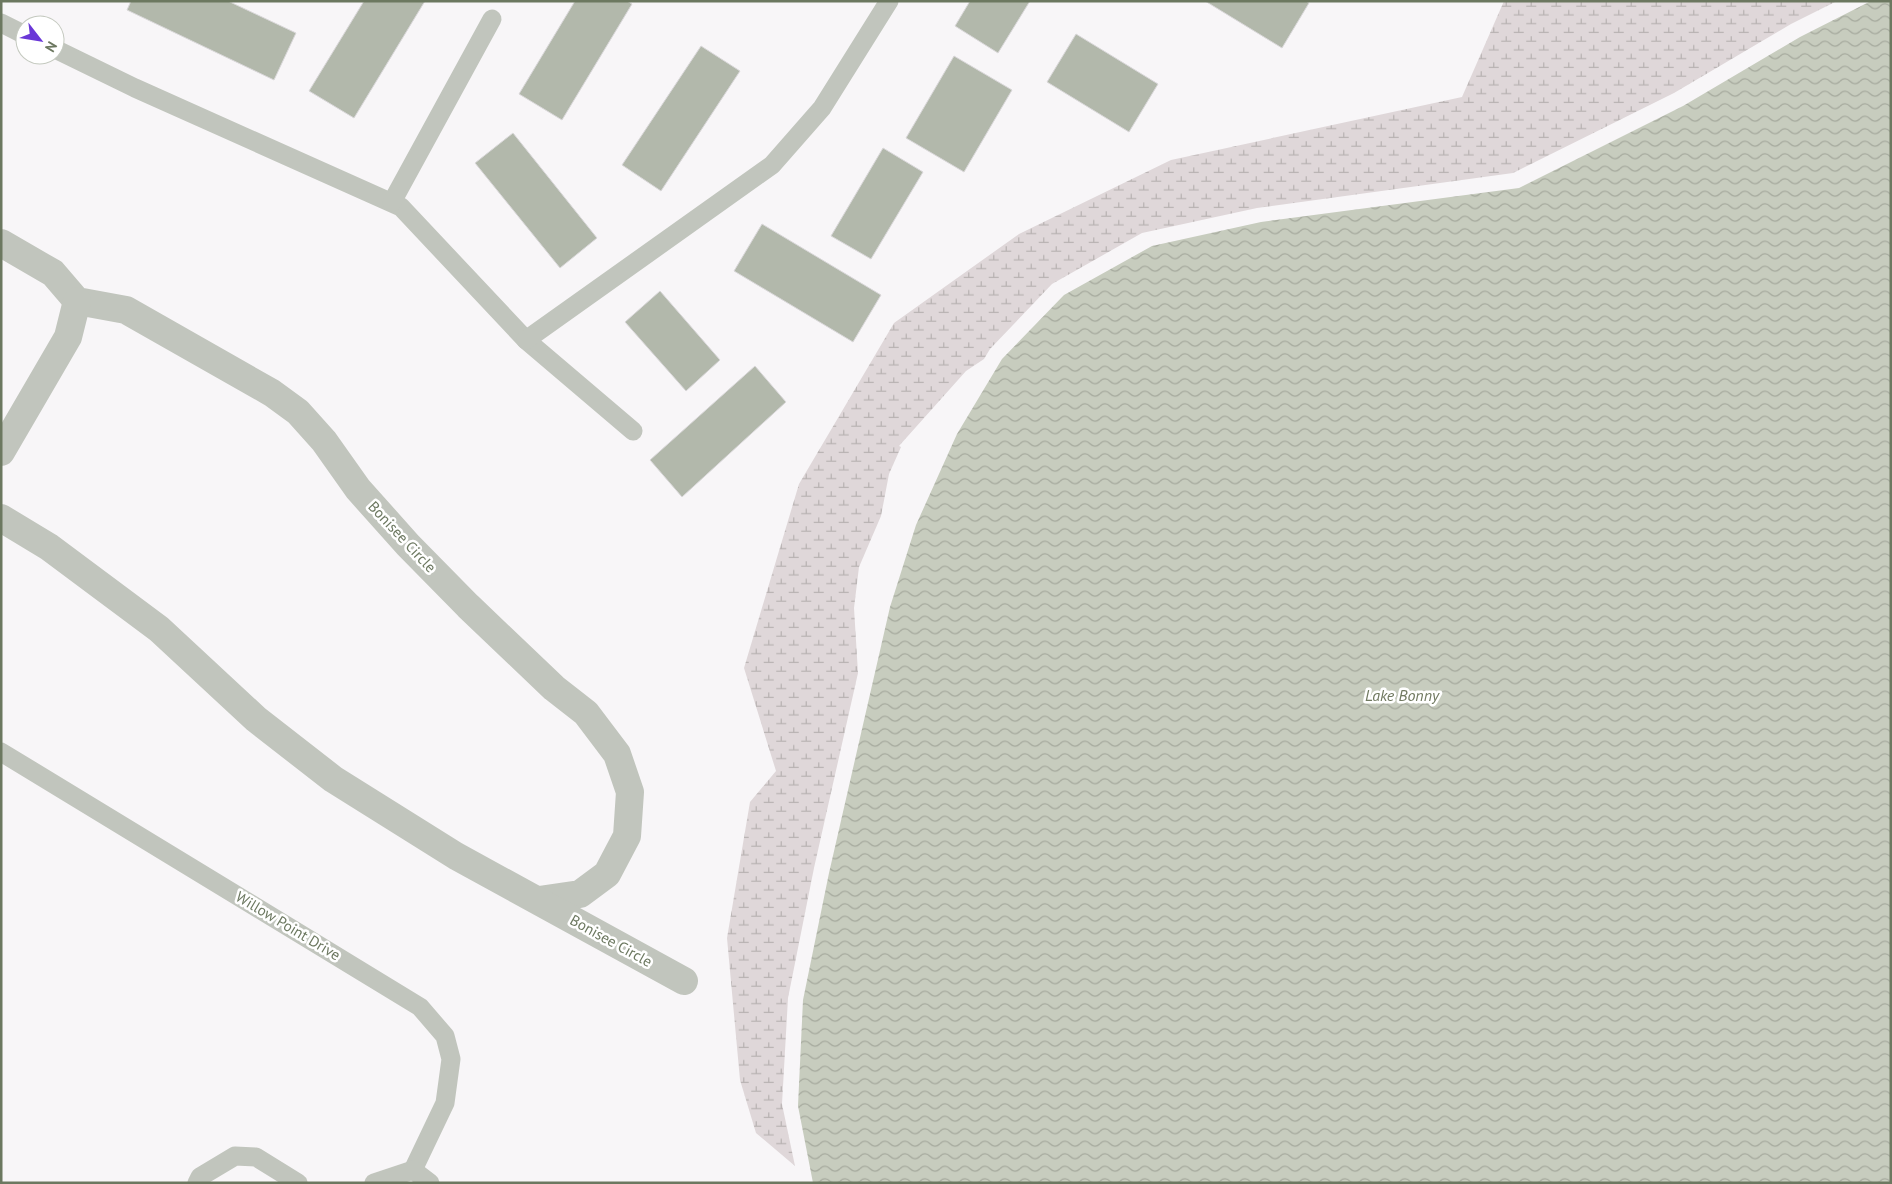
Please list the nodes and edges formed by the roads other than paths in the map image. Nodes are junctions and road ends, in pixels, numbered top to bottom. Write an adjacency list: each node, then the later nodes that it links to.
1 (889, 1): 9 (lane)
2 (492, 19): 6 (lane)
3 (1, 23): 4 (lane)
4 (15, 30)
5 (65, 54): 6 (lane)
6 (392, 202): 9 (lane)
7 (1, 243): 8 (street)
8 (77, 301): 11 (street); 14 (street, Bonisee Circle)
9 (526, 340): 10 (lane)
10 (633, 431)
11 (1, 452)
12 (1, 518): 14 (street, Bonisee Circle)
13 (1, 752): 16 (lane, Willow Point Drive)
14 (539, 900): 15 (street, Bonisee Circle)
15 (684, 981)
16 (413, 1170): 19 (lane); 20 (lane)
17 (197, 1183): 18 (lane)
18 (298, 1183)
19 (374, 1183)
20 (430, 1183)

